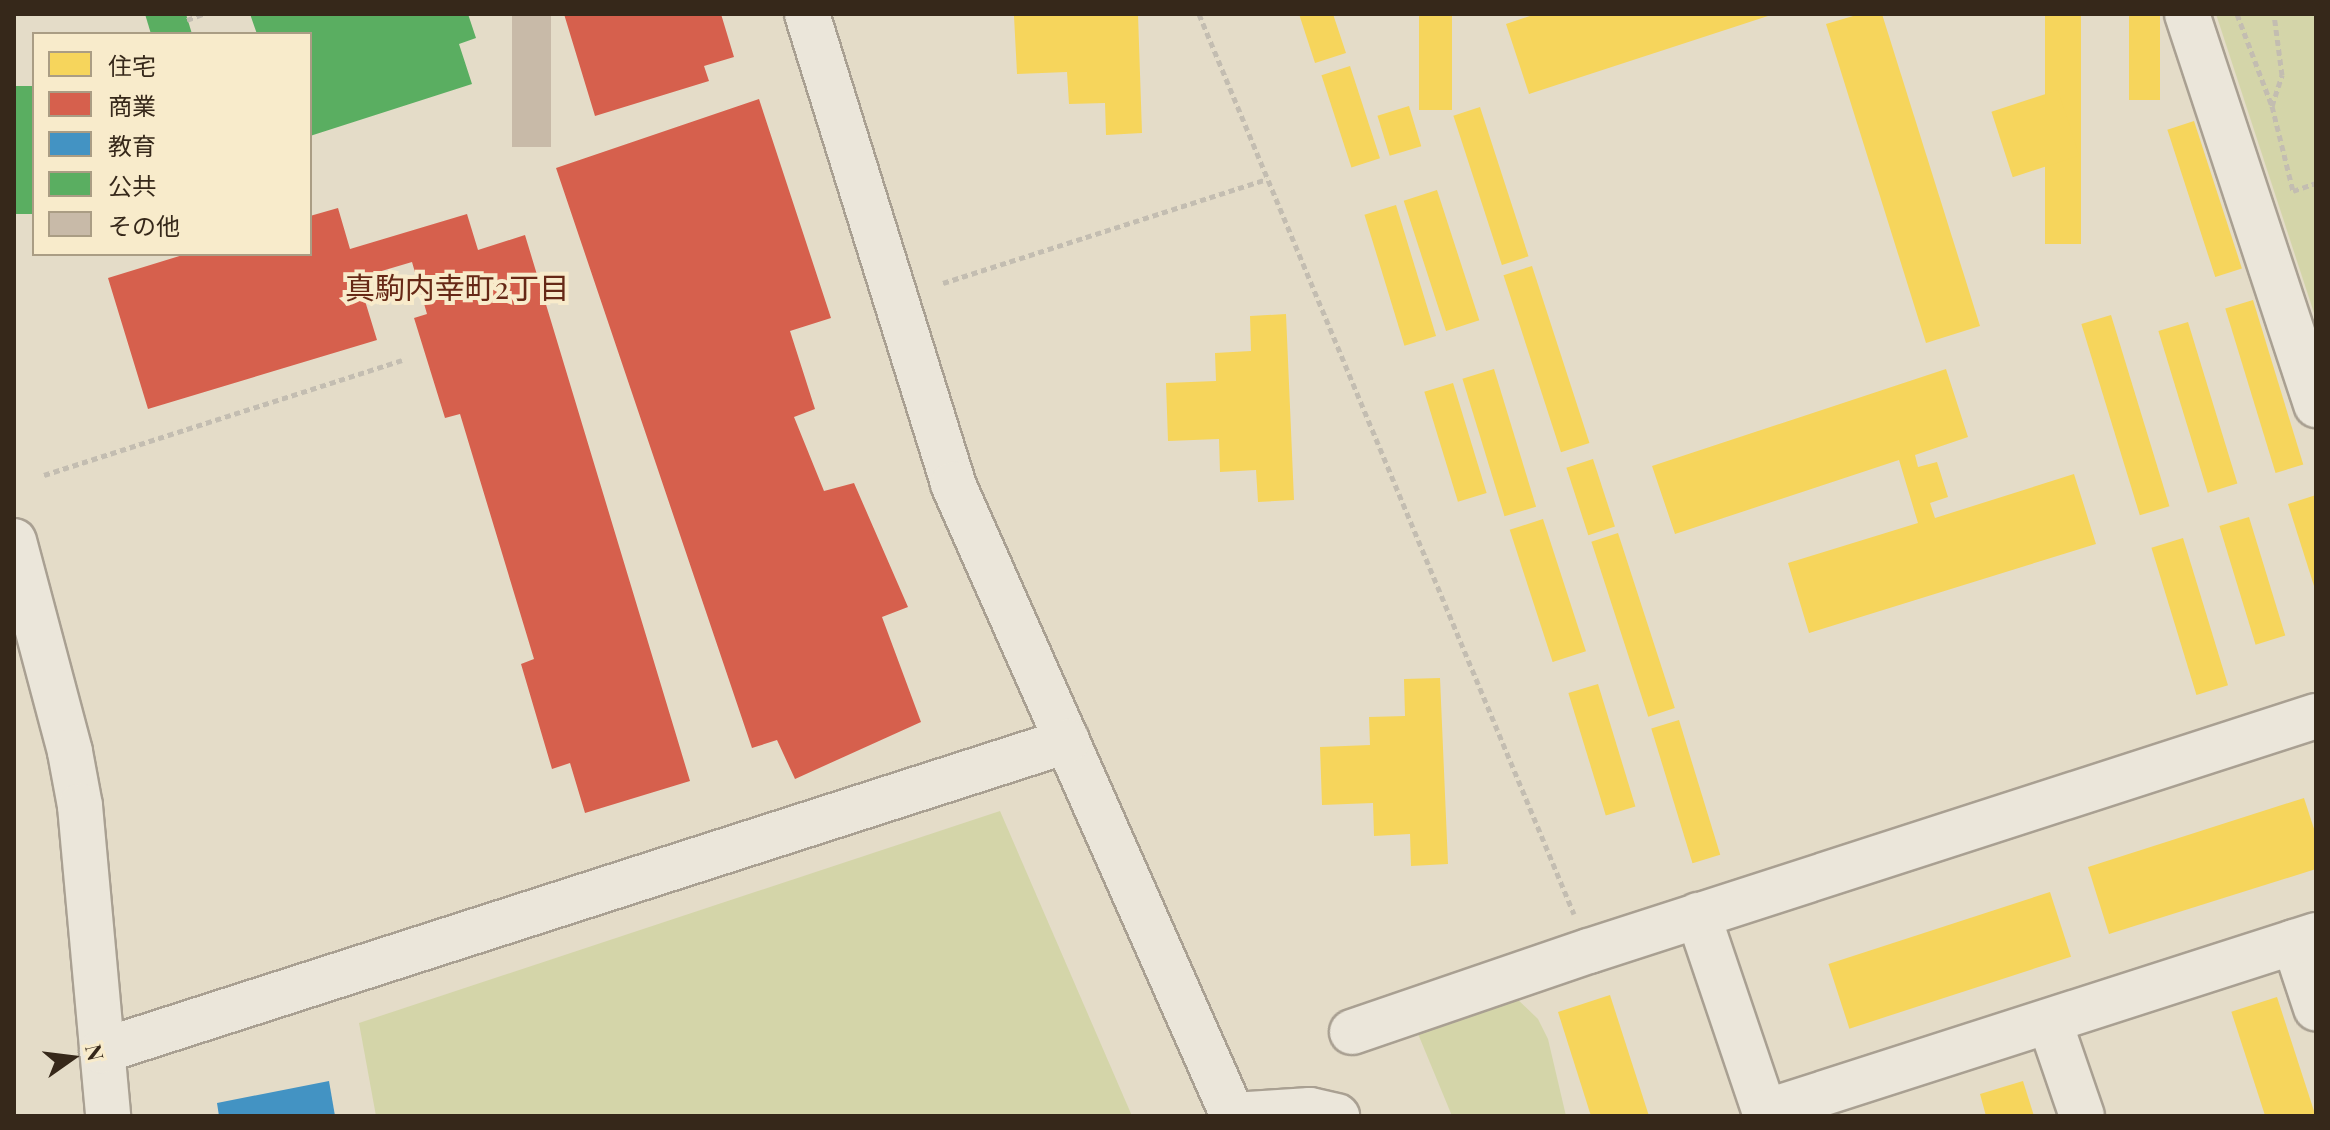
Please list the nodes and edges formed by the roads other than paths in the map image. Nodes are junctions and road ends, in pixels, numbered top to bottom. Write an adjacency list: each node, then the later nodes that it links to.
1 (807, 14): 7 (street)
2 (2187, 14): 3 (street)
3 (2316, 405)
4 (14, 541): 5 (street)
5 (23, 610): 13 (street)
6 (2316, 716): 8 (street)
7 (1067, 741): 13 (street); 15 (street)
8 (1698, 915): 12 (street); 14 (street)
9 (2305, 938): 10 (street); 11 (street)
10 (2316, 1008)
11 (2050, 1023): 14 (street); 18 (street)
12 (1352, 1032)
13 (102, 1051): 16 (street)
14 (1765, 1114)
15 (1233, 1115): 17 (street)
16 (108, 1116)
17 (1337, 1116)
18 (2082, 1116)

